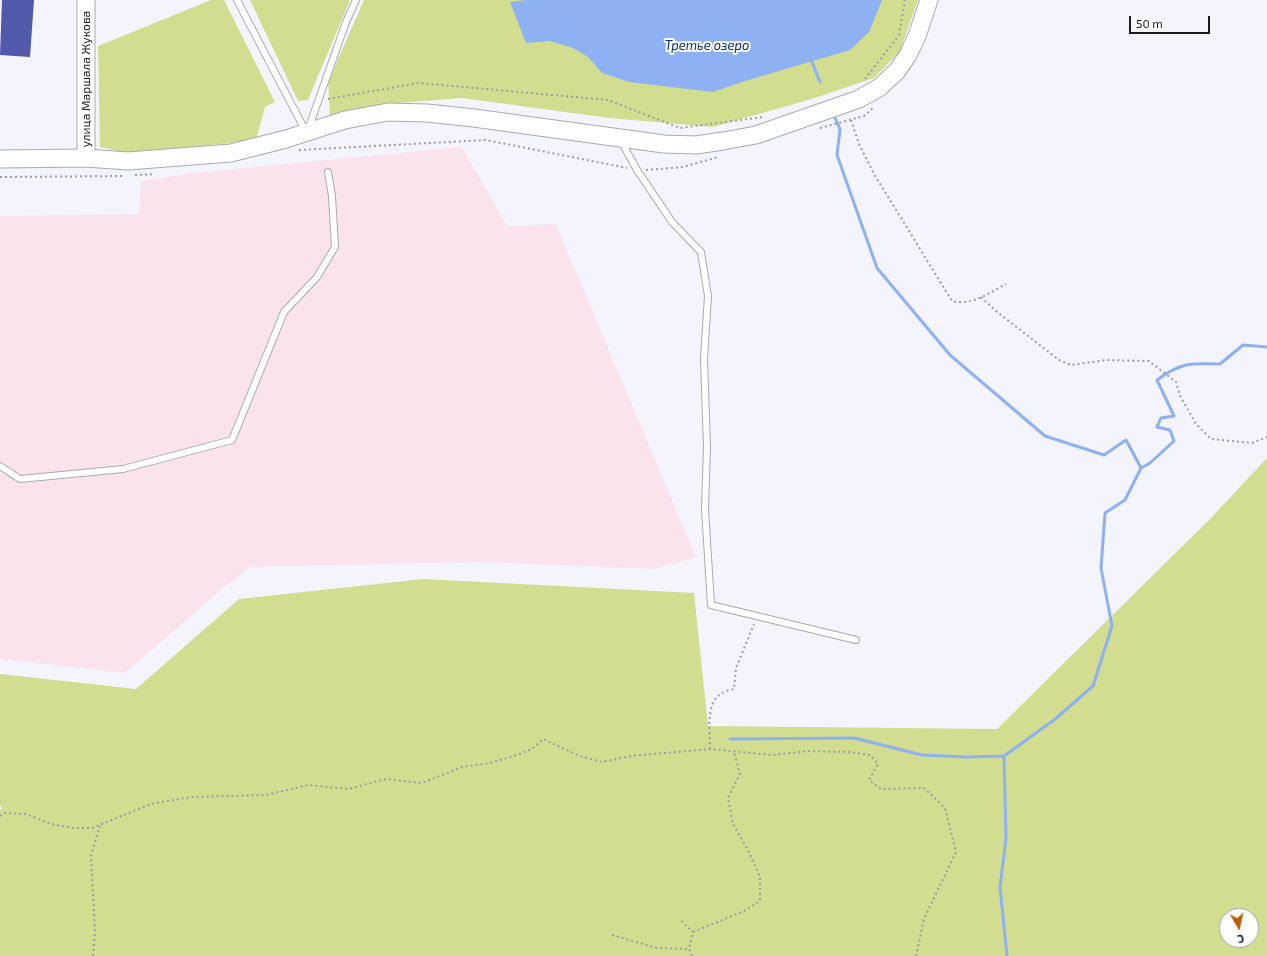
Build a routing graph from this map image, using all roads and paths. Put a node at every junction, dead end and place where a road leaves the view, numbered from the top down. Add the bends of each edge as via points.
1 (86, 0) edge
2 (237, 0) edge
3 (356, 0) edge
4 (905, 0) edge
5 (929, 0) edge
6 (864, 80) dead end
7 (317, 100) junction
8 (767, 116) dead end
9 (851, 120) dead end
10 (847, 121) dead end
11 (826, 127) dead end
12 (307, 134) junction
13 (620, 138) junction
14 (86, 158) junction
15 (0, 159) edge
16 (328, 172) dead end
17 (1006, 284) dead end
18 (982, 297) junction
19 (1267, 436) edge
20 (0, 466) edge
21 (758, 616) junction
22 (856, 640) dead end
23 (710, 749) junction
24 (734, 752) junction
25 (0, 816) edge
26 (100, 826) junction
27 (681, 921) dead end
28 (693, 932) junction
29 (612, 934) dead end
30 (689, 949) junction
31 (93, 956) edge
32 (692, 956) edge
33 (916, 956) edge

1 - 14 street, улица Маршала Жукова
2 - 12 lane
3 - 7 lane
4 - 6 path via 898,35
5 - 13 street via 917,36 897,71 880,87 859,99 756,135 723,141 696,145
7 - 8 path via 419,83 608,100 680,128
7 - 12 lane
9 - 18 path via 859,144 874,174 952,301 961,303
10 - 11 path
12 - 13 street via 345,120 396,112 474,118
12 - 14 street via 231,153 128,162
13 - 21 lane via 637,170 672,222 701,252 708,296 704,359 707,447 705,509 711,605
14 - 15 street
16 - 20 lane via 335,247 317,277 284,312 232,440 123,469 20,479
17 - 18 path
18 - 19 path via 1059,360 1071,365 1106,360 1149,361 1176,382 1180,396 1196,424 1211,439 1252,443
21 - 22 lane
21 - 23 path via 736,668 734,689 721,693 712,705
23 - 24 path
23 - 26 path via 631,756 602,762 580,756 543,739 532,749 517,755 490,764 462,767 422,783 386,779 348,789 308,785 266,795 191,798 151,804
24 - 28 path via 740,774 728,798 733,824 760,877 760,901
24 - 33 path via 772,755 825,751 870,755 878,764 869,780 881,789 924,788 946,808 956,852 924,919
25 - 26 path via 5,813 26,814 51,824 74,828
26 - 31 path via 91,855 95,932
27 - 28 path
28 - 30 path
29 - 30 path via 656,948
30 - 32 path

